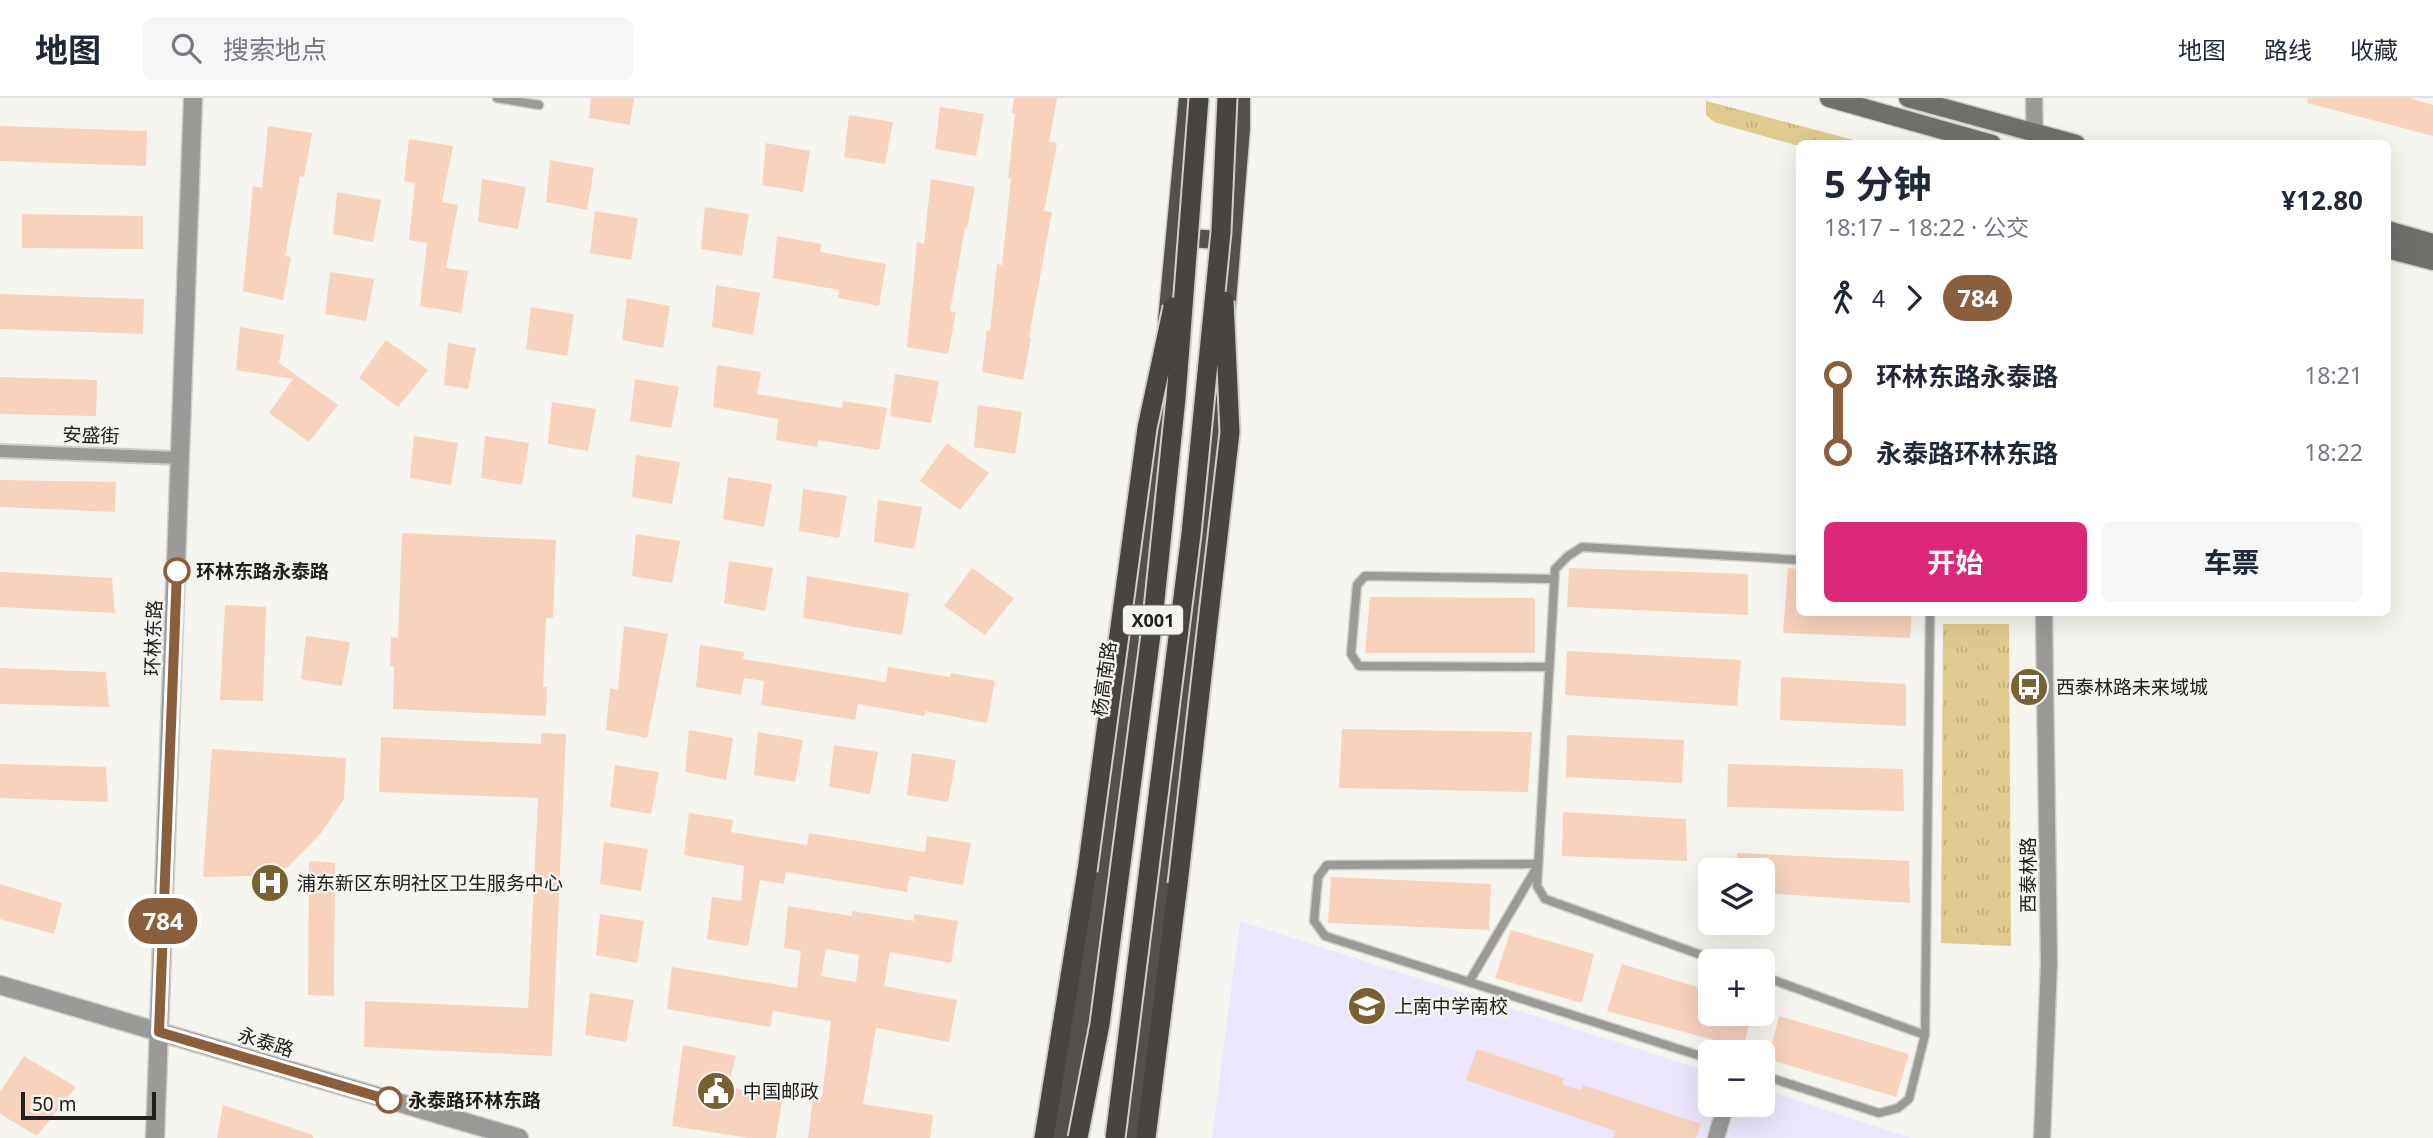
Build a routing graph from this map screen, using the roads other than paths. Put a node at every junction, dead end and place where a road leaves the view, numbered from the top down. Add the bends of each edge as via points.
1 (193, 98) edge
2 (497, 98) edge
3 (1188, 98) edge
4 (1199, 98) edge
5 (1227, 98) edge
6 (1241, 98) edge
7 (1829, 98) edge
8 (1908, 98) edge
9 (2034, 98) edge
10 (539, 105) dead end
11 (2035, 138) edge
12 (1978, 140) edge
13 (2391, 231) edge
14 (1183, 234) junction
15 (1226, 236) junction
16 (2433, 243) edge
17 (2391, 250) edge
18 (2433, 261) edge
19 (0, 451) edge
20 (180, 458) junction
21 (1796, 560) edge
22 (1554, 579) junction
23 (1930, 616) edge
24 (2045, 616) edge
25 (1549, 667) junction
26 (1538, 864) junction
27 (1698, 954) edge
28 (1775, 981) edge
29 (1469, 982) junction
30 (0, 985) edge
31 (1080, 1028) junction
32 (159, 1032) junction
33 (1925, 1035) junction
34 (1698, 1055) edge
35 (1057, 1063) junction
36 (1775, 1079) edge
37 (1722, 1117) edge
38 (155, 1138) edge
39 (519, 1138) edge
40 (1044, 1138) edge
41 (1062, 1138) edge
42 (1078, 1138) edge
43 (1115, 1138) edge
44 (1132, 1138) edge
45 (1146, 1138) edge
46 (1716, 1138) edge
47 (2042, 1138) edge

1 - 20 street, 环林东路
2 - 10 lane
3 - 14 main road, 杨高南路 / X001
4 - 14 highway, 杨高南路 / X001, bridge
5 - 15 highway, X001, bridge
6 - 15 main road, X001
7 - 12 main road
8 - 11 main road
9 - 11 street
13 - 16 main road
14 - 15 main road
14 - 31 main road, 杨高南路 / X001
14 - 35 highway, bridge via 1147,428
14 - 42 highway, 杨高南路 / X001, bridge via 1176,398 1153,619 1100,1024
15 - 43 highway, X001, bridge
15 - 44 main road, X001 via 1212,485
15 - 45 highway, bridge via 1230,432
17 - 18 main road
19 - 20 street, 安盛街
20 - 32 street, 环林东路
21 - 22 lane via 1582,547 1555,569
22 - 25 lane
22 - 25 lane via 1365,576 1357,585 1351,654 1359,666
23 - 33 lane
24 - 47 street, 西泰林路 via 2049,964
25 - 26 lane
26 - 27 lane via 1537,886 1545,899
26 - 29 lane
26 - 29 lane via 1327,864 1318,877 1314,921 1325,936
28 - 33 lane
29 - 34 lane
30 - 32 street, 永泰路
31 - 35 main road
31 - 41 main road, 杨高南路 / X001
32 - 38 street, 环林东路
32 - 39 street, 永泰路
33 - 36 lane via 1909,1099 1898,1108 1879,1112
35 - 40 highway
37 - 46 street

